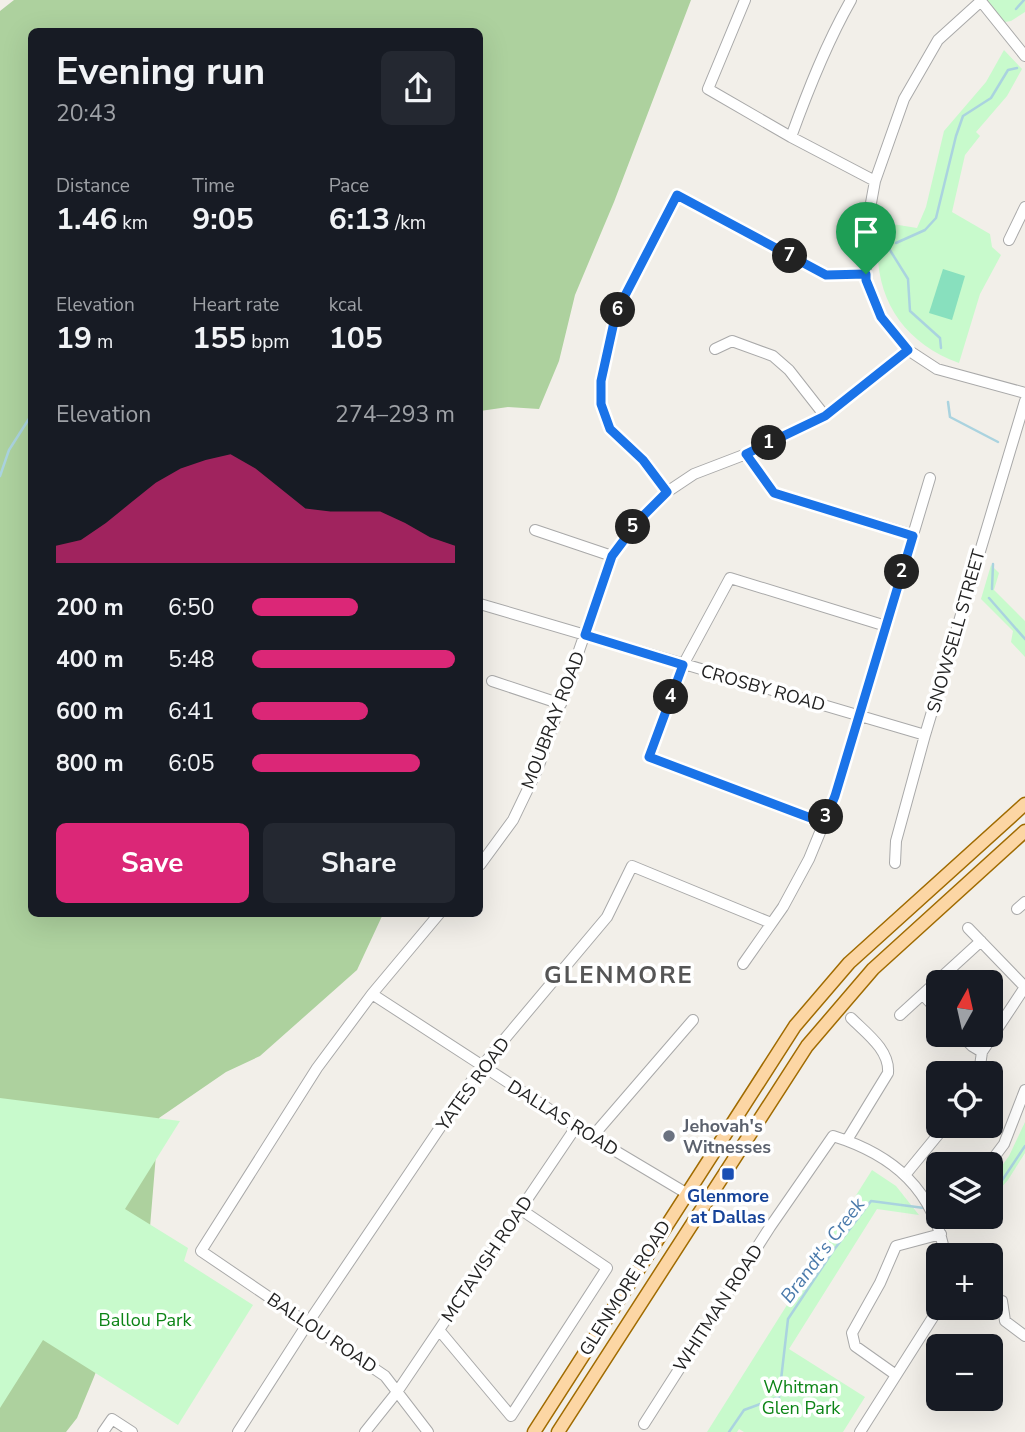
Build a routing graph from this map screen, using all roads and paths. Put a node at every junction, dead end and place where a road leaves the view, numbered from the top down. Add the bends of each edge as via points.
1 (745, 0) edge
2 (852, 0) edge
3 (980, 0) edge
4 (1023, 48) edge
5 (792, 137) junction
6 (875, 181) junction
7 (1025, 207) edge
8 (1009, 240) dead end
9 (866, 274) junction
10 (715, 349) dead end
11 (908, 350) junction
12 (1025, 393) edge
13 (1025, 401) edge
14 (825, 416) junction
15 (746, 454) junction
16 (930, 478) dead end
17 (667, 492) junction
18 (535, 530) dead end
19 (913, 536) junction
20 (612, 556) junction
21 (483, 605) edge
22 (886, 626) junction
23 (585, 635) junction
24 (683, 665) junction
25 (492, 681) dead end
26 (561, 704) junction
27 (859, 716) junction
28 (925, 736) junction
29 (1025, 804) edge
30 (824, 823) junction
31 (1025, 831) edge
32 (483, 861) edge
33 (895, 863) dead end
34 (436, 917) edge
35 (771, 923) junction
36 (968, 928) dead end
37 (981, 941) junction
38 (743, 964) dead end
39 (1025, 987) edge
40 (372, 994) junction
41 (923, 996) junction
42 (926, 999) edge
43 (900, 1015) dead end
44 (851, 1017) dead end
45 (693, 1020) dead end
46 (974, 1047) edge
47 (982, 1052) junction
48 (981, 1061) edge
49 (481, 1067) junction
50 (1025, 1090) edge
51 (576, 1127) junction
52 (592, 1138) junction
53 (935, 1138) edge
54 (847, 1140) junction
55 (998, 1152) edge
56 (905, 1175) junction
57 (686, 1193) junction
58 (926, 1195) edge
59 (520, 1209) junction
60 (941, 1229) edge
61 (942, 1234) junction
62 (943, 1243) edge
63 (1003, 1308) edge
64 (931, 1320) edge
65 (308, 1323) junction
66 (439, 1330) junction
67 (1025, 1336) edge
68 (896, 1375) junction
69 (397, 1392) junction
70 (644, 1424) dead end
71 (103, 1432) edge
72 (132, 1432) edge
73 (238, 1432) edge
74 (365, 1432) edge
75 (428, 1432) edge
76 (534, 1432) edge
77 (558, 1432) edge
78 (860, 1432) edge

1 - 5 street via 708,89
2 - 5 street via 811,80
3 - 4 street
3 - 6 street via 938,40 904,99
5 - 6 street
6 - 9 street via 865,236
7 - 8 street
9 - 11 street via 881,317
9 - 17 street via 826,275 677,195 616,313 601,381 601,404 610,429 643,460
10 - 14 street via 732,341 773,356
11 - 12 street via 937,369
11 - 14 street, MOUBRAY ROAD
13 - 28 street, SNOWSELL STREET
14 - 15 street, MOUBRAY ROAD
15 - 17 street, MOUBRAY ROAD via 694,474
15 - 19 street via 774,493
16 - 19 street
17 - 20 street, MOUBRAY ROAD
18 - 20 street
19 - 22 street
20 - 23 street, MOUBRAY ROAD
21 - 23 street, CROSBY ROAD
22 - 24 street via 730,578
22 - 27 street
23 - 24 street, CROSBY ROAD
23 - 26 street, MOUBRAY ROAD
24 - 27 street, CROSBY ROAD
24 - 30 street via 649,757
25 - 26 street
26 - 32 street, MOUBRAY ROAD via 513,820
27 - 28 street, CROSBY ROAD
27 - 30 street
28 - 33 street, SNOWSELL STREET via 896,841
29 - 57 main road, GLENMORE ROAD via 849,963 795,1026
30 - 35 street via 809,859
31 - 77 main road, GLENMORE ROAD via 873,969 807,1046
34 - 40 street
35 - 38 street
35 - 49 street, YATES ROAD via 632,866 607,917
36 - 37 street
37 - 39 street
37 - 41 street
39 - 47 street
40 - 49 street, DALLAS ROAD
40 - 65 street, BALLOU ROAD via 317,1068 201,1251
41 - 42 street
41 - 43 street
44 - 54 street via 889,1063 888,1073
45 - 52 street
46 - 47 street
47 - 48 street
49 - 51 street, DALLAS ROAD
49 - 65 street, YATES ROAD
50 - 55 street
51 - 52 street, DALLAS ROAD
51 - 59 street, MCTAVISH ROAD
52 - 57 street, DALLAS ROAD
53 - 56 street
54 - 56 street
54 - 70 street, WHITMAN ROAD via 833,1136
56 - 58 street
57 - 76 main road, GLENMORE ROAD
59 - 66 street, MCTAVISH ROAD
59 - 66 street via 607,1268 511,1416
60 - 61 street
61 - 62 street
61 - 68 street via 897,1246 852,1333 855,1346
63 - 67 street via 1005,1321
64 - 68 street
65 - 69 street, BALLOU ROAD via 385,1376
65 - 73 street, YATES ROAD
66 - 69 street, MCTAVISH ROAD
68 - 78 street
69 - 74 street, MCTAVISH ROAD
69 - 75 street, BALLOU ROAD
71 - 72 street via 112,1419

